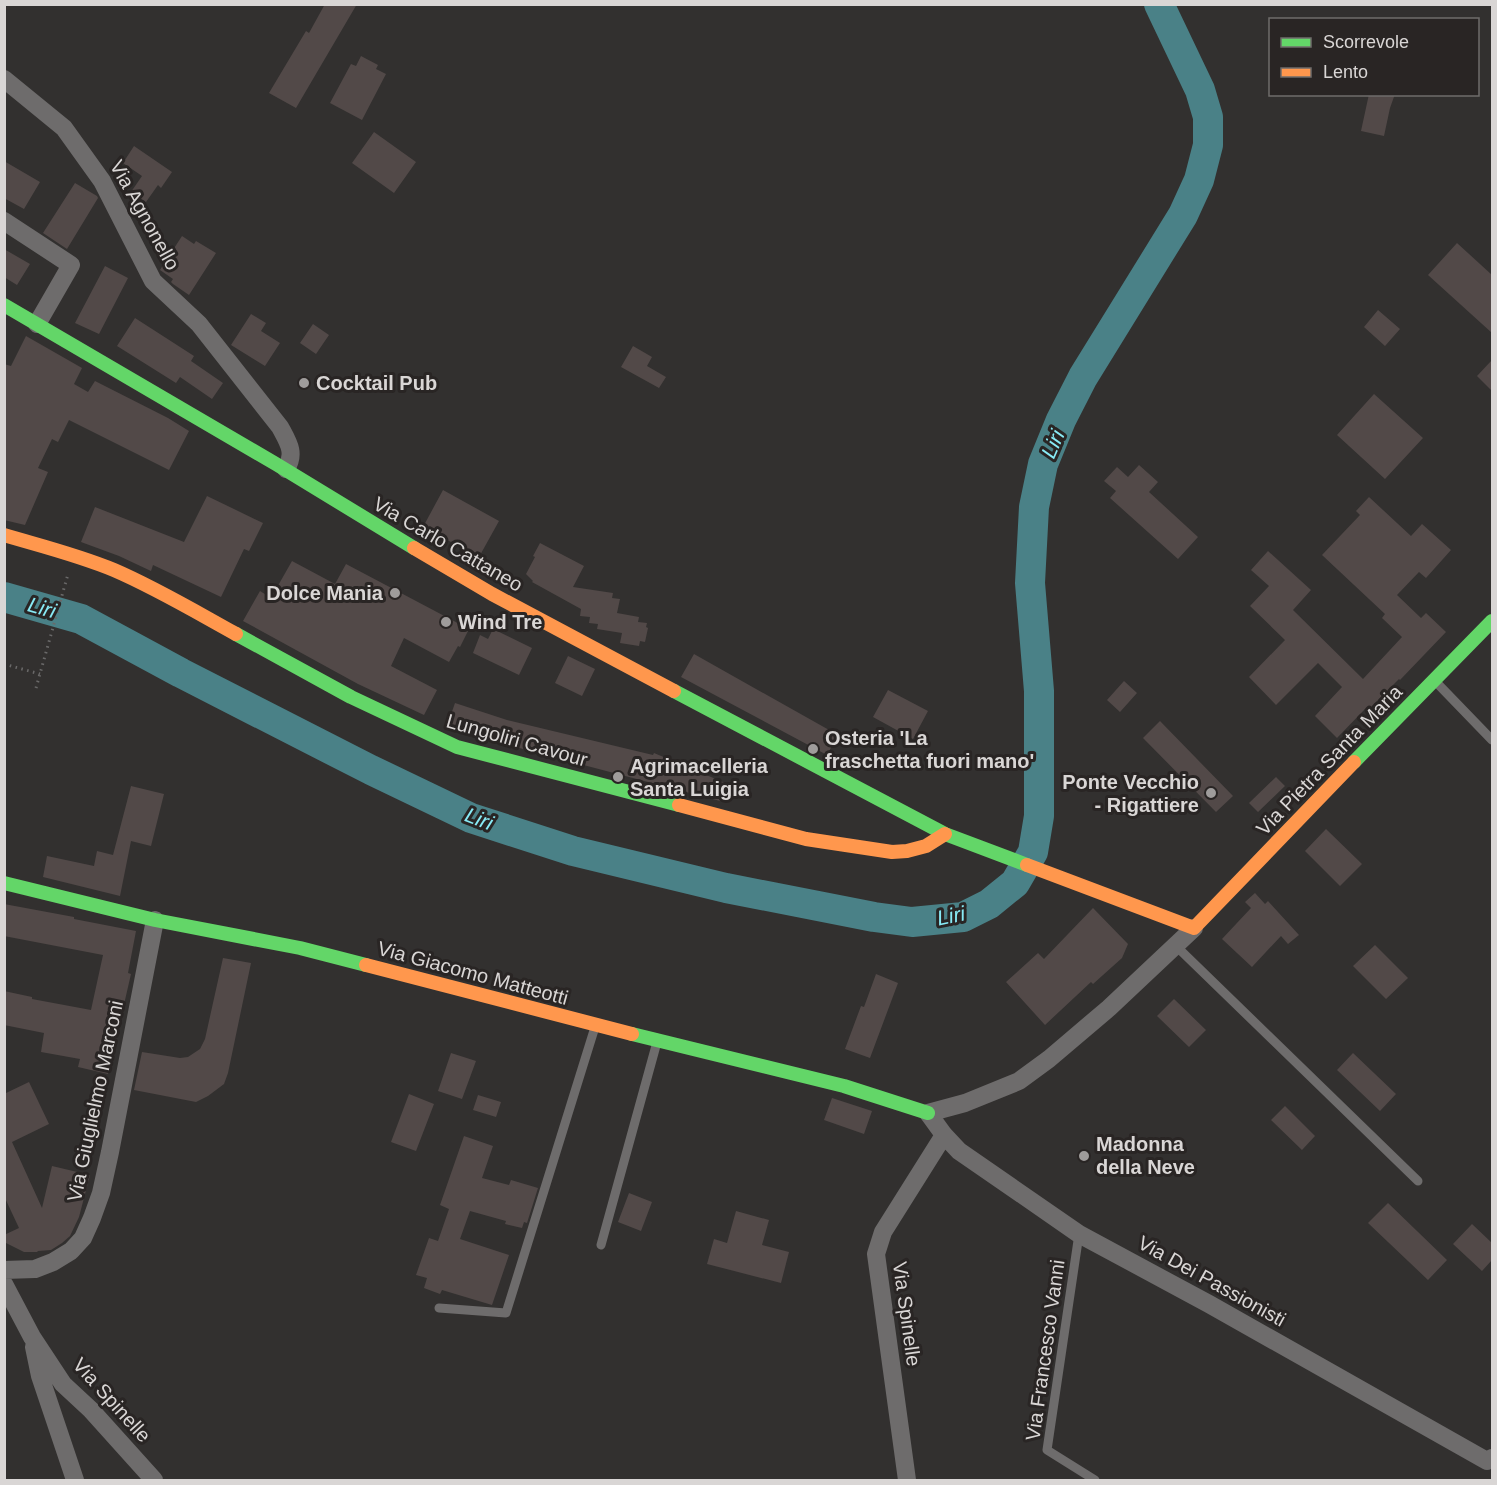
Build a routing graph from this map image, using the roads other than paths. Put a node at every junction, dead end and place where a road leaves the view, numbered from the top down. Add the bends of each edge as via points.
1 (4, 79) edge
2 (4, 221) edge
3 (4, 305) edge
4 (37, 324) junction
5 (285, 469) junction
6 (4, 535) edge
7 (1492, 621) edge
8 (1434, 679) junction
9 (1492, 740) edge
10 (945, 834) junction
11 (4, 883) edge
12 (155, 920) junction
13 (1194, 928) junction
14 (1176, 946) junction
15 (596, 1025) junction
16 (657, 1040) junction
17 (928, 1113) junction
18 (944, 1135) junction
19 (1418, 1181) dead end
20 (1079, 1234) junction
21 (601, 1245) dead end
22 (4, 1270) edge
23 (4, 1284) edge
24 (439, 1308) dead end
25 (32, 1337) junction
26 (1492, 1458) edge
27 (75, 1480) edge
28 (154, 1480) edge
29 (907, 1480) edge
30 (1095, 1480) edge

1 - 5 street, Via Agnonello via 64,128 102,181 153,281 199,324 280,427 291,455
2 - 4 street via 71,265
3 - 4 street, Via Carlo Cattaneo
4 - 5 street, Via Carlo Cattaneo
5 - 10 street, Via Carlo Cattaneo via 492,594
6 - 10 street, Lungoliri Cavour via 73,555 148,586 351,698 457,747 806,839 892,852 926,846
7 - 8 street, Via Pietra Santa Maria
8 - 9 lane
8 - 13 street, Via Pietra Santa Maria
10 - 13 street, Via Carlo Cattaneo
11 - 12 street, Via Giacomo Matteotti
12 - 15 street, Via Giacomo Matteotti via 300,948
12 - 22 street, Via Giuglielmo Marconi via 110,1152 92,1218 83,1238 62,1257 35,1269
13 - 14 street
14 - 17 street via 1109,1008 1019,1081
14 - 19 lane
15 - 16 street, Via Giacomo Matteotti
15 - 24 lane via 506,1313
16 - 17 street, Via Giacomo Matteotti via 844,1086
16 - 21 lane
17 - 18 street, Via Dei Passionisti
18 - 20 street, Via Dei Passionisti via 959,1151
18 - 29 street, Via Spinelle via 883,1232 876,1254
20 - 26 street, Via Dei Passionisti via 1487,1461
20 - 30 lane, Via Francesco Vanni via 1047,1450
23 - 25 street, Via Spinelle
25 - 27 street via 40,1376
25 - 28 street, Via Spinelle via 63,1384

